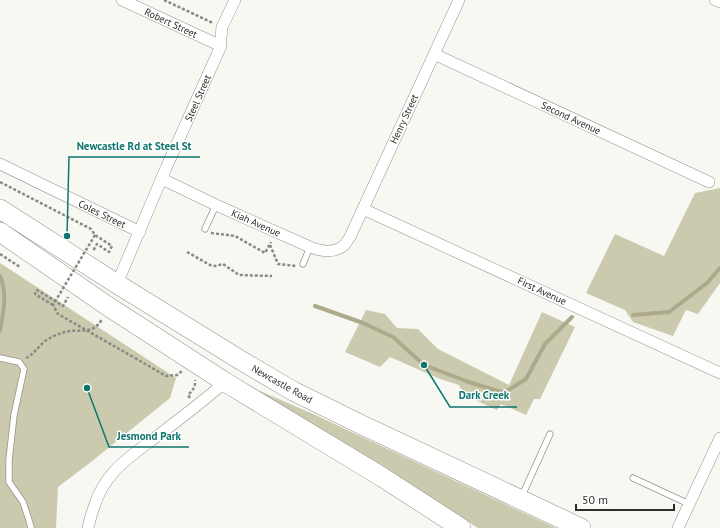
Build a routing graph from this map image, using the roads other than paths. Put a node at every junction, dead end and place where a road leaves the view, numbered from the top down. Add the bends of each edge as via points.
1 (122, 0) edge
2 (235, 0) edge
3 (458, 0) edge
4 (715, 0) edge
5 (720, 2) edge
6 (220, 46) junction
7 (434, 54) junction
8 (0, 164) edge
9 (162, 179) junction
10 (709, 182) dead end
11 (216, 205) junction
12 (0, 209) edge
13 (363, 209) junction
14 (205, 229) road end
15 (0, 232) edge
16 (140, 232) junction
17 (350, 237) joint
18 (310, 247) junction
19 (303, 264) road end
20 (117, 284) junction
21 (104, 312) junction
22 (1, 358) edge
23 (242, 361) junction
24 (720, 373) edge
25 (225, 382) junction
26 (550, 434) dead end
27 (720, 438) edge
28 (633, 478) dead end
29 (520, 500) junction
30 (688, 504) junction
31 (31, 528) edge
32 (88, 528) edge
33 (461, 528) edge
34 (581, 528) edge
35 (678, 528) edge

1 - 6 street, Robert Street
2 - 6 street, Steel Street via 222,27
3 - 7 street, Henry Street
4 - 5 street
6 - 9 street, Steel Street
7 - 10 street, Second Avenue
7 - 13 street, Henry Street
8 - 16 street, Coles Street
9 - 11 street, Kiah Avenue
9 - 16 street, Steel Street
11 - 14 lane
11 - 18 street, Kiah Avenue
12 - 20 highway, Newcastle Road
13 - 17 street, Henry Street
13 - 24 street, First Avenue
15 - 21 highway
16 - 20 street, Steel Street
17 - 18 street, Kiah Avenue via 342,247 331,251
18 - 19 lane
20 - 21 highway
20 - 23 highway, Newcastle Road
21 - 25 highway
22 - 31 lane via 19,362 24,369 8,460 9,482 23,502
23 - 25 highway
23 - 29 highway, Newcastle Road via 312,400
25 - 32 street via 109,476 94,504
25 - 33 highway
26 - 29 lane
27 - 30 street
28 - 30 lane
29 - 34 highway, Newcastle Road
30 - 35 street

